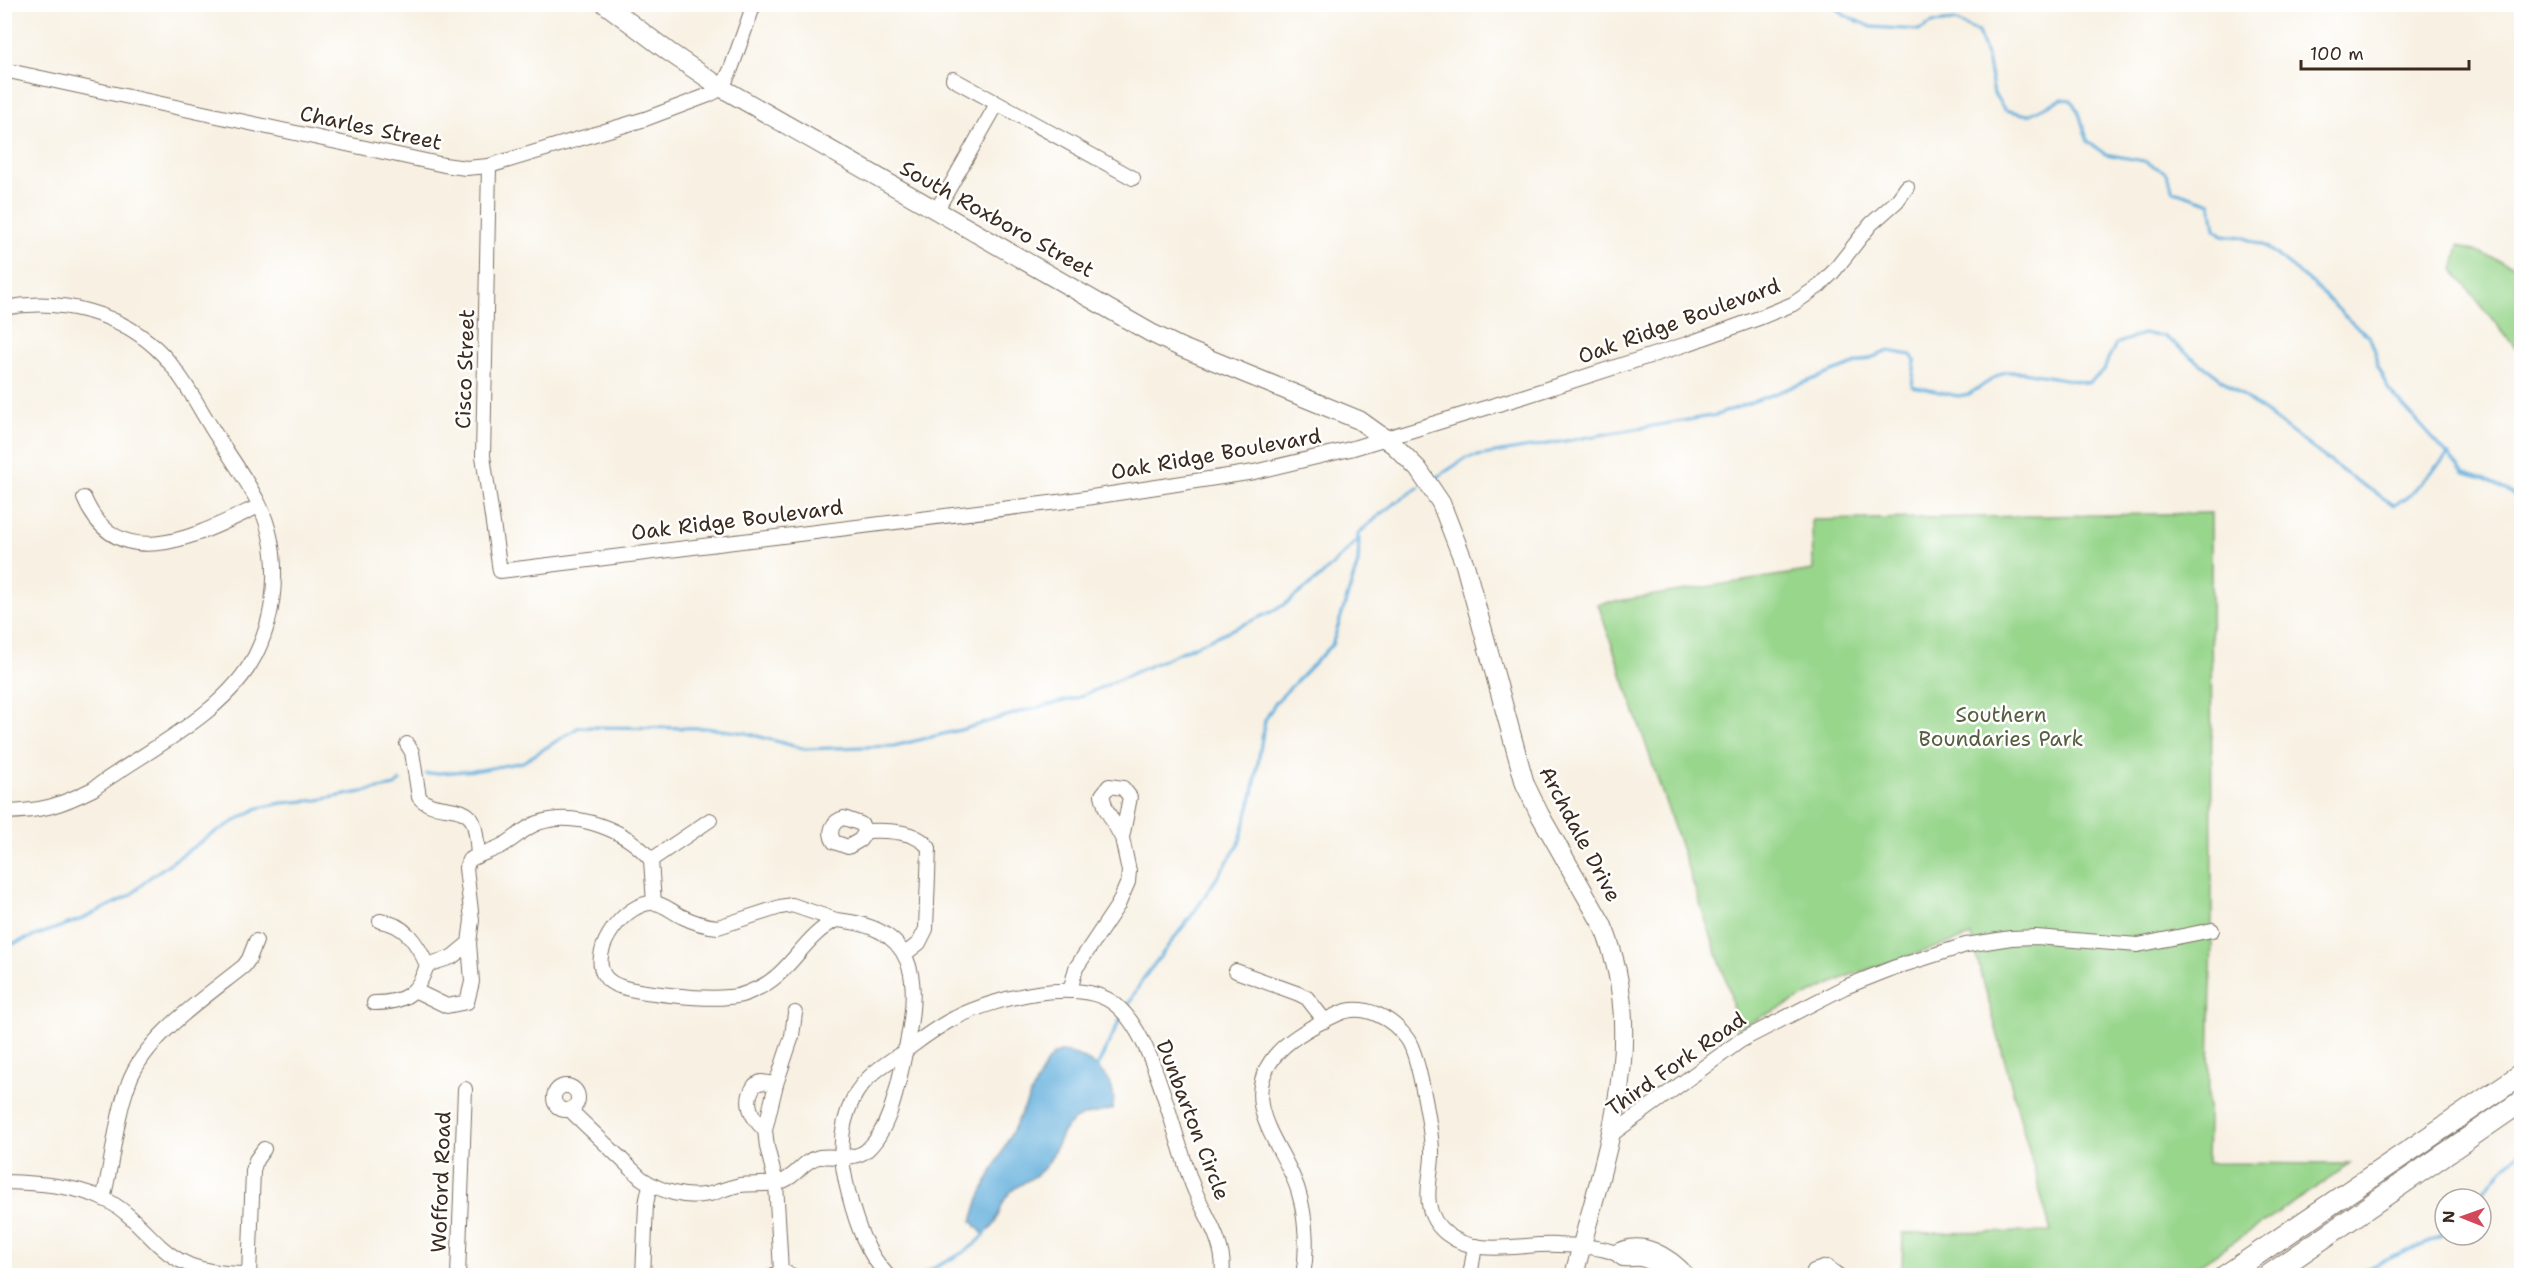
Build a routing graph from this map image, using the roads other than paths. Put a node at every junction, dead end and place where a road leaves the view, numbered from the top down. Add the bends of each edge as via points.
1 (605, 4) edge
2 (754, 4) edge
3 (4, 70) edge
4 (953, 79) dead end
5 (722, 88) junction
6 (997, 104) junction
7 (489, 166) junction
8 (1133, 178) dead end
9 (1907, 187) dead end
10 (936, 211) junction
11 (4, 309) edge
12 (1386, 438) junction
13 (84, 498) dead end
14 (259, 506) junction
15 (500, 571) joint
16 (407, 744) dead end
17 (4, 812) edge
18 (710, 820) dead end
19 (866, 831) dead end
20 (1122, 838) dead end
21 (478, 855) junction
22 (651, 860) junction
23 (654, 903) junction
24 (836, 920) junction
25 (380, 921) dead end
26 (2212, 930) dead end
27 (256, 941) dead end
28 (469, 943) junction
29 (905, 954) junction
30 (427, 965) junction
31 (1236, 971) dead end
32 (414, 990) junction
33 (1070, 991) junction
34 (374, 1003) dead end
35 (795, 1013) dead end
36 (1325, 1020) junction
37 (906, 1050) junction
38 (2522, 1074) edge
39 (776, 1084) junction
40 (465, 1089) dead end
41 (2522, 1101) edge
42 (570, 1110) dead end
43 (765, 1130) junction
44 (1612, 1134) junction
45 (264, 1149) dead end
46 (840, 1157) junction
47 (4, 1182) edge
48 (776, 1183) junction
49 (650, 1185) junction
50 (103, 1199) junction
51 (1475, 1246) junction
52 (1581, 1246) junction
53 (1614, 1253) junction
54 (782, 1274) edge
55 (249, 1275) edge
56 (458, 1275) edge
57 (643, 1275) edge
58 (888, 1275) edge
59 (1222, 1275) edge
60 (1303, 1275) edge
61 (1470, 1275) edge
62 (1574, 1275) edge
63 (1673, 1275) edge
64 (1689, 1275) edge
65 (1812, 1275) edge
66 (1839, 1275) edge
67 (2225, 1275) edge
68 (2268, 1275) edge

1 - 5 street, South Roxboro Street
2 - 5 street
3 - 7 street, Charles Street via 434,163 466,168
4 - 6 street
5 - 7 street, Charles Street via 645,119
5 - 10 street, South Roxboro Street
6 - 8 street
6 - 10 street
7 - 15 street, Cisco Street via 483,456
9 - 12 street, Oak Ridge Boulevard via 1834,271 1793,304 1687,344
10 - 12 street, South Roxboro Street via 1180,347 1343,412
11 - 14 street via 31,304 80,309 109,319 154,346 178,374
12 - 15 street, Oak Ridge Boulevard via 1300,462 1209,480
12 - 44 street, Archdale Drive via 1426,479 1449,520 1469,576 1525,784 1611,943 1621,984 1624,1044
13 - 14 street via 103,529 126,540 150,544 183,539
14 - 17 street via 272,548 273,591 265,632 242,675 214,706 93,789 47,809
16 - 21 street via 412,752 419,797 430,806 468,816
18 - 22 street
19 - 29 street via 904,833 925,841 929,848 926,929 919,943
20 - 33 street via 1129,871 1124,894 1077,968
21 - 22 street via 505,844 537,823 560,819 609,829 634,843
21 - 28 street via 469,860 466,868 472,920
22 - 23 street
23 - 24 street via 684,918 718,927 792,905
23 - 24 street via 643,904 623,916 603,947 601,966 611,983 716,998 747,993 780,974 815,933
24 - 29 street via 870,926
25 - 30 street via 402,927
26 - 44 street, Third Fork Road via 2138,945 2011,938 1966,945 1893,968 1845,987 1740,1041
27 - 50 street via 244,966 159,1037 139,1063 125,1096
28 - 30 street via 452,957
28 - 32 street via 472,982 467,1002 447,1006
29 - 37 street via 914,984
30 - 32 street
31 - 36 street via 1307,998
32 - 34 street via 402,1000
33 - 37 street, Dunbarton Circle via 1005,1000 965,1013
33 - 59 street, Dunbarton Circle via 1096,995 1117,1005 1147,1052 1194,1189 1222,1254
35 - 39 street
36 - 51 street via 1353,1009 1373,1012 1392,1023 1408,1040 1431,1140 1428,1197 1432,1216 1449,1236
36 - 60 street via 1278,1053 1266,1070 1261,1090 1264,1123 1298,1192 1305,1245
37 - 46 street, Dunbarton Circle via 870,1076 853,1098 842,1130
37 - 46 street via 885,1124 874,1142 865,1152
38 - 67 main road
39 - 43 street
39 - 43 street via 761,1082 748,1097 754,1118
40 - 56 street, Wofford Road
41 - 68 main road
42 - 49 street
43 - 48 street
44 - 52 street, Archdale Drive
45 - 55 street via 253,1171
46 - 48 street via 818,1157 805,1162
46 - 58 street, Dunbarton Circle via 860,1233
47 - 50 street via 46,1184
48 - 49 street via 738,1185 696,1195
48 - 54 street
49 - 57 street
50 - 55 street via 188,1266 207,1272
51 - 52 street
51 - 61 street
52 - 53 street
52 - 62 street, Archdale Drive
53 - 63 street via 1622,1259 1642,1259
53 - 64 street via 1626,1246 1644,1247 1677,1262
65 - 66 street via 1827,1268

